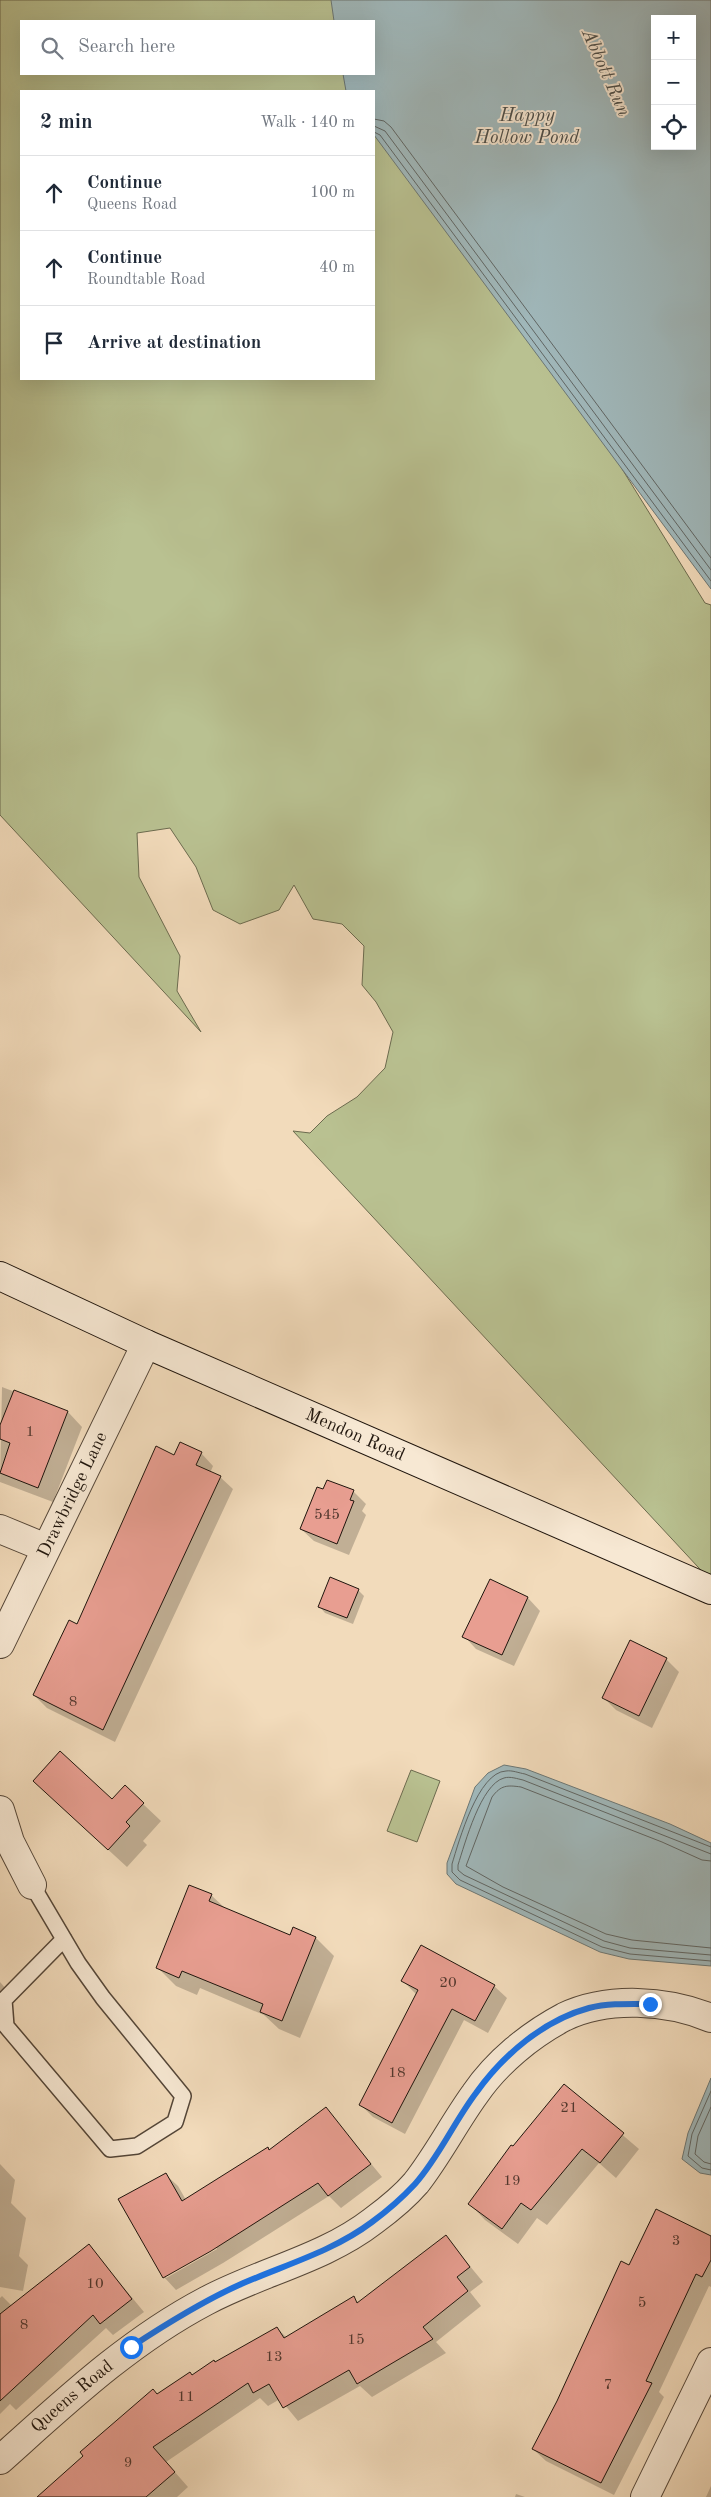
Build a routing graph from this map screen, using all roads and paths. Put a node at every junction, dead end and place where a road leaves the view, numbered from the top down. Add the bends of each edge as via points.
1 (0, 1276) edge
2 (146, 1344) junction
3 (0, 1529) edge
4 (46, 1548) junction
5 (711, 1590) edge
6 (0, 1644) edge
7 (0, 1810) edge
8 (32, 1885) joint
9 (64, 1939) junction
10 (711, 2018) edge
11 (711, 2362) edge
12 (0, 2460) edge
13 (645, 2497) edge

1 - 2 street, Mendon Road
2 - 4 street, Drawbridge Lane
2 - 5 street, Mendon Road
3 - 4 street
4 - 6 street, Drawbridge Lane
7 - 8 street via 10,1842
8 - 9 lane
9 - 9 lane via 4,2000 6,2026 110,2149 137,2146 176,2122 183,2096 103,1998
10 - 12 street, Queens Road via 682,2008 620,2004 590,2008 545,2028 494,2070 415,2183 372,2222 347,2239 232,2289 168,2323 99,2372
11 - 13 street

